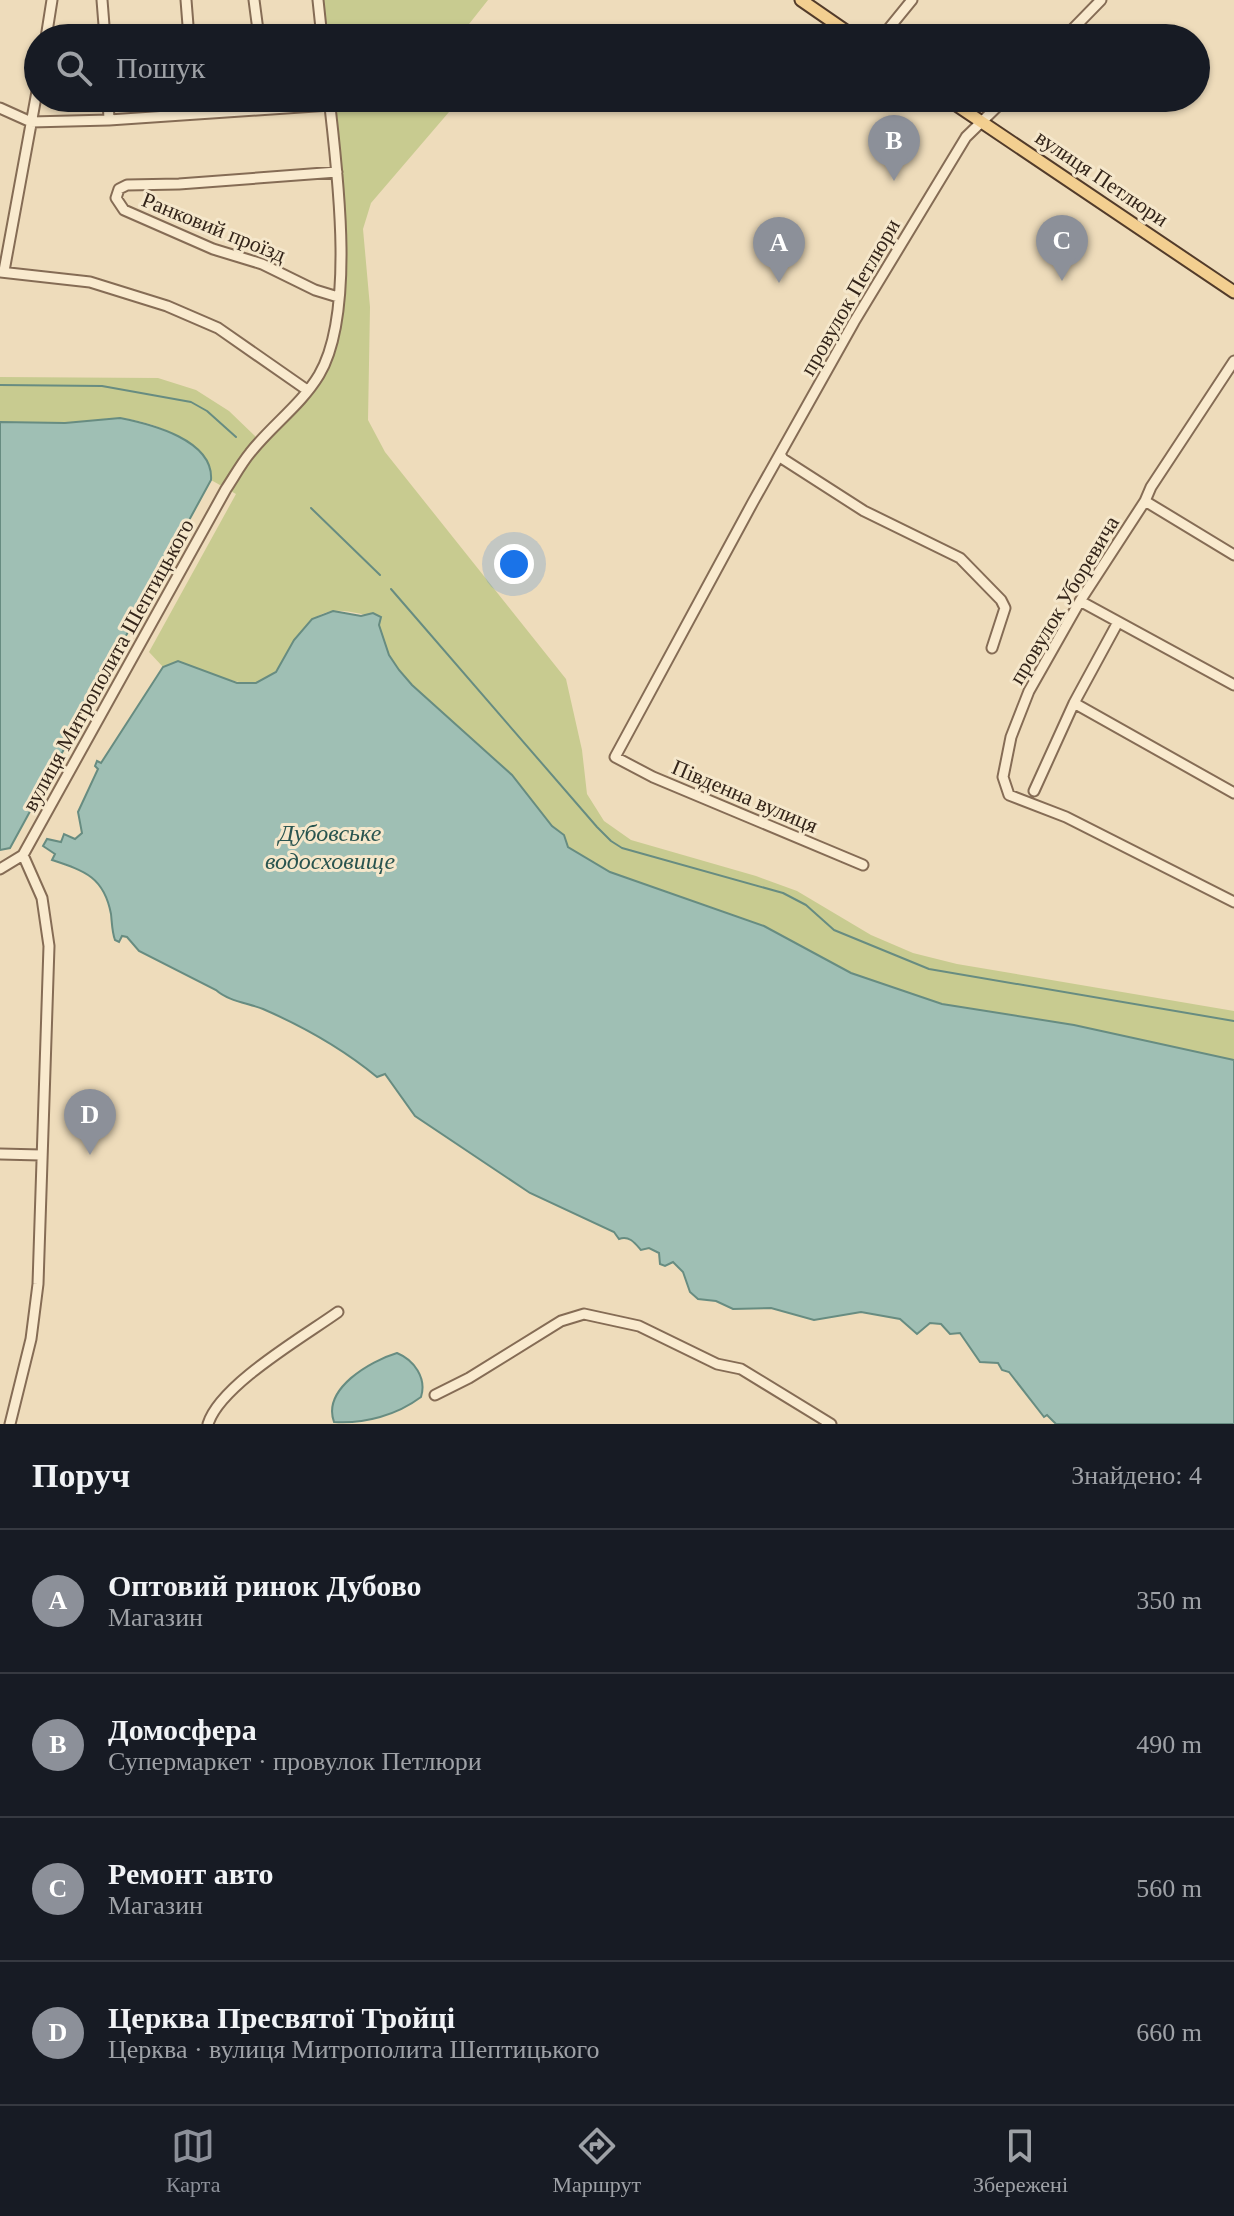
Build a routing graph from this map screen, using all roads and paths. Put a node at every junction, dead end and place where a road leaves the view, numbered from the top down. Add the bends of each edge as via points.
1 (52, 0) edge
2 (102, 0) edge
3 (186, 0) edge
4 (254, 0) edge
5 (318, 0) edge
6 (801, 0) edge
7 (912, 0) edge
8 (1101, 0) edge
9 (48, 24) edge
10 (104, 24) edge
11 (188, 24) edge
12 (257, 24) edge
13 (321, 24) edge
14 (836, 24) edge
15 (892, 24) edge
16 (1078, 24) edge
17 (0, 108) edge
18 (33, 112) edge
19 (109, 112) edge
20 (224, 112) edge
21 (330, 112) edge
22 (967, 112) edge
23 (992, 112) edge
24 (194, 114) joint
25 (109, 120) junction
26 (31, 122) junction
27 (982, 122) junction
28 (337, 172) junction
29 (2, 272) edge
30 (1234, 292) edge
31 (338, 297) junction
32 (1234, 361) edge
33 (307, 390) junction
34 (780, 454) junction
35 (1145, 501) junction
36 (1234, 555) edge
37 (1080, 601) junction
38 (1118, 622) junction
39 (992, 648) dead end
40 (1234, 685) edge
41 (1074, 703) junction
42 (615, 757) joint
43 (1034, 791) dead end
44 (1234, 793) edge
45 (23, 855) junction
46 (863, 865) dead end
47 (0, 869) edge
48 (1234, 902) edge
49 (0, 1154) edge
50 (41, 1155) junction
51 (338, 1312) dead end
52 (435, 1395) dead end
53 (10, 1424) edge
54 (208, 1424) edge
55 (831, 1424) edge

1 - 9 street
2 - 10 street
3 - 11 street
4 - 12 street
5 - 13 street
6 - 14 main road
7 - 15 street
8 - 16 street
17 - 26 street
18 - 26 street
19 - 25 street
20 - 24 street
21 - 28 street, вулиця Митрополита Шептицького
22 - 27 main road, вулиця Петлюри
23 - 27 street, провулок Петлюри
24 - 25 street
25 - 26 street
26 - 29 street
27 - 30 main road, вулиця Петлюри
27 - 34 street, провулок Петлюри via 966,137
28 - 31 street, вулиця Митрополита Шептицького
28 - 31 street, Ранковий проїзд via 127,185 116,198 124,210 200,244
29 - 33 street via 90,282 167,306 218,328
31 - 33 street, вулиця Митрополита Шептицького via 329,354
32 - 35 street
33 - 45 street, вулиця Митрополита Шептицького via 251,452 226,489
34 - 39 street via 864,511 960,558 1005,608
34 - 42 street, провулок Петлюри
35 - 36 street
35 - 37 street, провулок Уборевича
37 - 38 street
37 - 48 street, провулок Уборевича via 1029,691 1011,737 1003,777 1009,795 1066,817
38 - 40 street
38 - 41 street
41 - 43 street
41 - 44 street
42 - 46 street, Південна вулиця
45 - 47 street
45 - 50 street via 48,925
49 - 50 street
50 - 53 street via 38,1284
51 - 54 street via 244,1379
52 - 55 street via 561,1321 584,1314 639,1326 717,1364 741,1369

